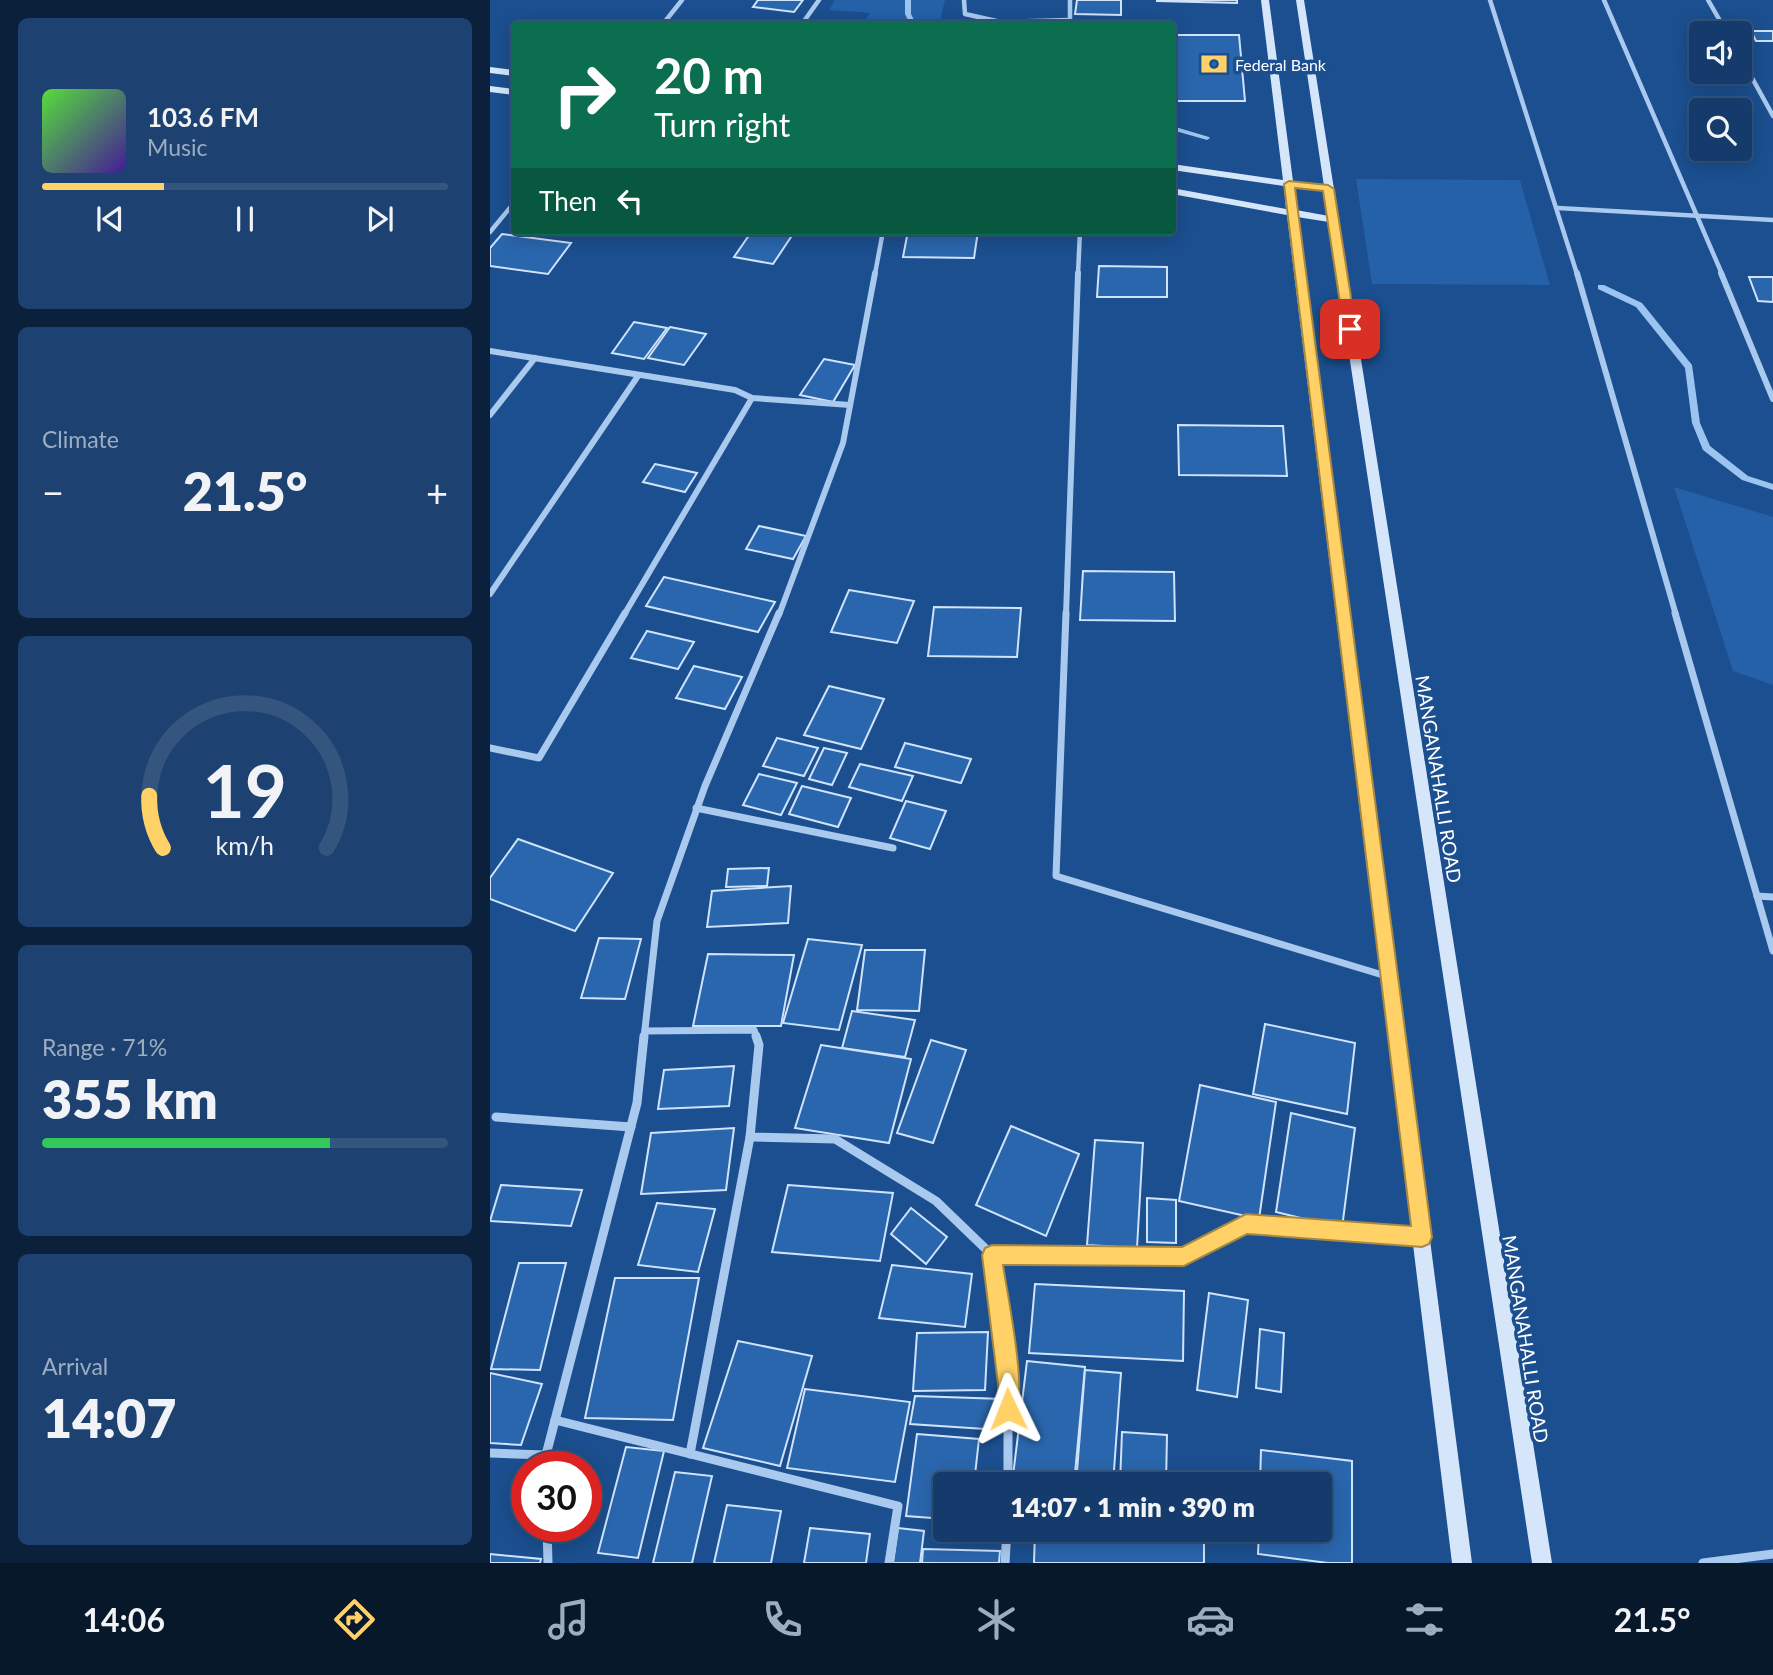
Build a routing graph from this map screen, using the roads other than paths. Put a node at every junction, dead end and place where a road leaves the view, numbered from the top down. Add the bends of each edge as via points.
1 (682, 0) edge
2 (819, 0) edge
3 (964, 0) edge
4 (1070, 0) edge
5 (1265, 0) edge
6 (1300, 0) edge
7 (1490, 0) edge
8 (1604, 0) edge
9 (1708, 0) edge
10 (665, 21) edge
11 (804, 21) edge
12 (1028, 21) edge
13 (1070, 21) edge
14 (1720, 21) edge
15 (490, 70) edge
16 (511, 73) edge
17 (1752, 78) edge
18 (490, 89) edge
19 (511, 92) edge
20 (1773, 116) edge
21 (1176, 168) edge
22 (1289, 184) junction
23 (1328, 189) junction
24 (1176, 192) edge
25 (511, 207) edge
26 (1558, 208) junction
27 (1293, 213) junction
28 (1698, 216) junction
29 (1333, 220) junction
30 (1773, 220) edge
31 (490, 232) edge
32 (882, 235) edge
33 (1080, 235) edge
34 (490, 351) edge
35 (535, 358) junction
36 (638, 376) junction
37 (752, 398) junction
38 (1773, 399) edge
39 (850, 405) junction
40 (490, 415) edge
41 (490, 594) edge
42 (490, 748) edge
43 (696, 808) junction
44 (893, 848) dead end
45 (1757, 897) junction
46 (1773, 897) edge
47 (1773, 951) edge
48 (1389, 977) junction
49 (645, 1031) junction
50 (496, 1117) dead end
51 (631, 1127) junction
52 (750, 1138) junction
53 (1422, 1237) junction
54 (992, 1255) junction
55 (555, 1420) junction
56 (547, 1451) edge
57 (490, 1453) edge
58 (511, 1454) edge
59 (690, 1454) junction
60 (1008, 1472) edge
61 (547, 1542) edge
62 (1006, 1542) edge
63 (1773, 1554) edge
64 (548, 1563) edge
65 (889, 1563) edge
66 (1005, 1563) edge
67 (1462, 1563) edge
68 (1542, 1563) edge
69 (1703, 1563) edge

1 - 10 street
2 - 11 street
3 - 12 street via 965,14 970,17
4 - 13 street
5 - 22 street
6 - 23 street, MANGANAHALLI ROAD
7 - 26 street
8 - 28 street
9 - 14 street
15 - 16 street
17 - 20 street
18 - 19 street
21 - 22 street
22 - 23 street
22 - 27 street
23 - 29 street, MANGANAHALLI ROAD
24 - 27 street
25 - 31 street
26 - 28 street
26 - 45 street
27 - 29 street
27 - 48 street
28 - 30 street
28 - 38 street
29 - 68 street, MANGANAHALLI ROAD
32 - 39 street
33 - 48 street via 1056,876
34 - 35 street
35 - 36 street
35 - 40 street
36 - 37 street via 735,390
36 - 41 street
37 - 39 street
37 - 42 street via 539,758
39 - 43 street via 843,443 785,600
43 - 44 street
43 - 49 street via 657,921
45 - 46 street
45 - 47 street
48 - 53 street
49 - 51 street
49 - 52 street via 754,1030 759,1045
50 - 51 street
51 - 55 street
52 - 54 street via 835,1139 936,1201
52 - 59 street
53 - 54 street via 1246,1224 1184,1256
53 - 67 street
54 - 60 street via 1008,1384
55 - 56 street
55 - 59 street
57 - 58 street
59 - 65 street via 898,1506
61 - 64 street
62 - 66 street
63 - 69 street

